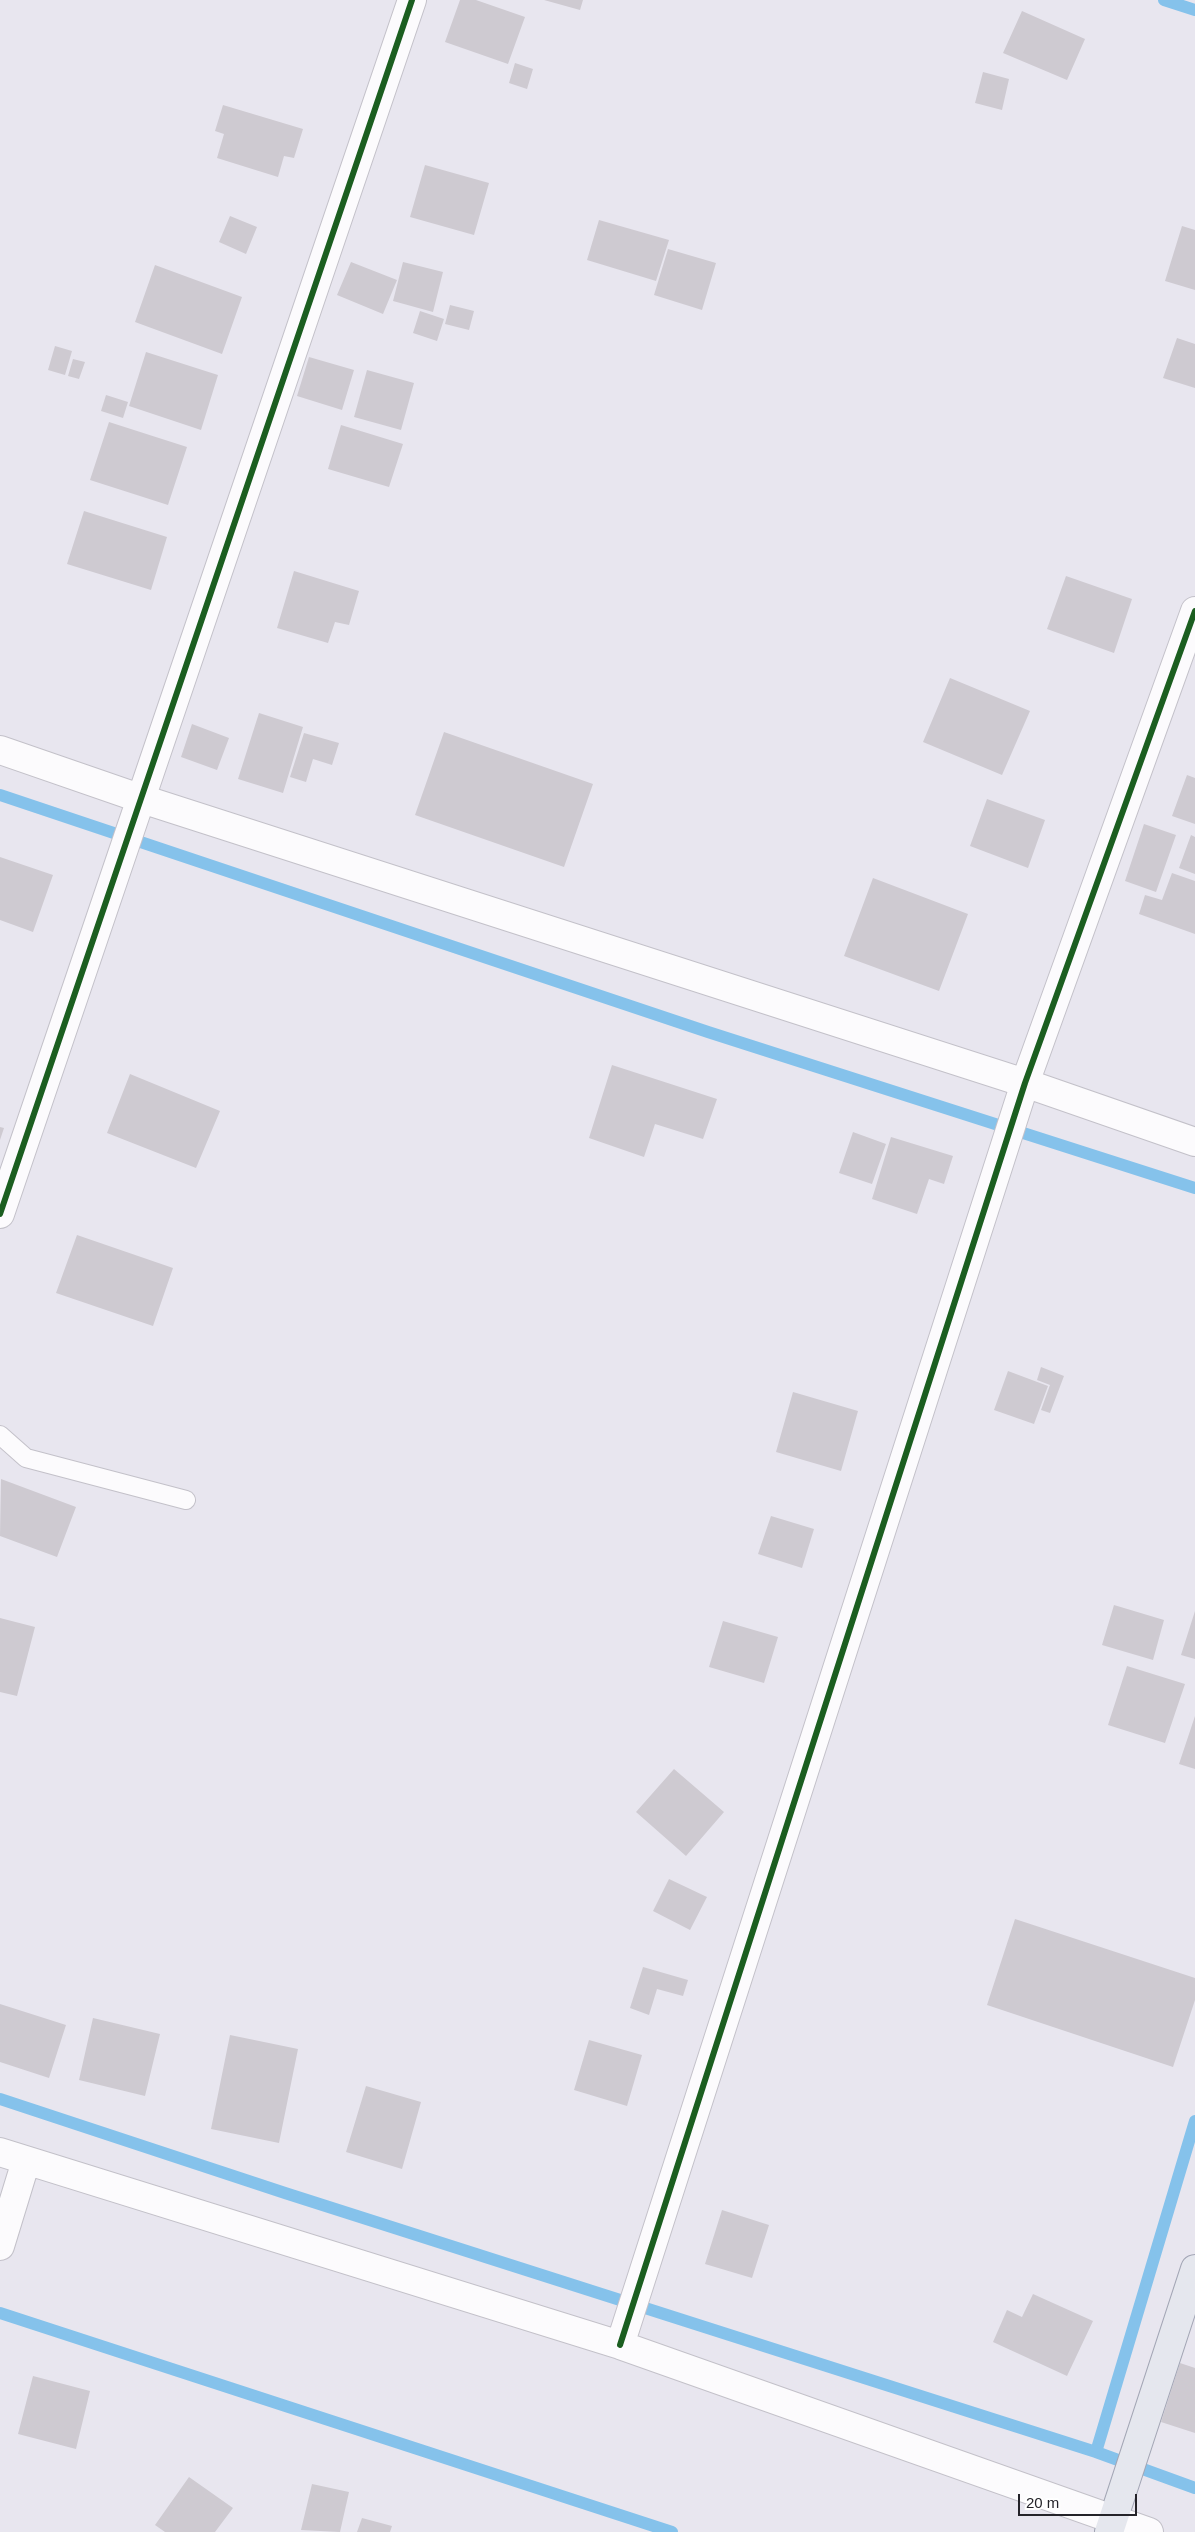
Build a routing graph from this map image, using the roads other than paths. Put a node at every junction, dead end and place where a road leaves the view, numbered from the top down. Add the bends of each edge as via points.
1 (412, 0) edge
2 (1195, 611) edge
3 (0, 750) edge
4 (142, 799) junction
5 (1024, 1083) junction
6 (1195, 1142) edge
7 (0, 1214) edge
8 (0, 1435) edge
9 (186, 1500) dead end
10 (0, 2152) edge
11 (26, 2161) junction
12 (0, 2246) edge
13 (1195, 2268) edge
14 (620, 2343) junction
15 (1111, 2526) edge
16 (1149, 2532) edge

1 - 4 street
2 - 5 street
3 - 4 street
4 - 5 street
4 - 7 street
5 - 6 street
5 - 14 street
8 - 9 lane via 26,1458
10 - 11 street
11 - 12 street
11 - 14 street
13 - 15 main road
14 - 15 street
15 - 16 street

